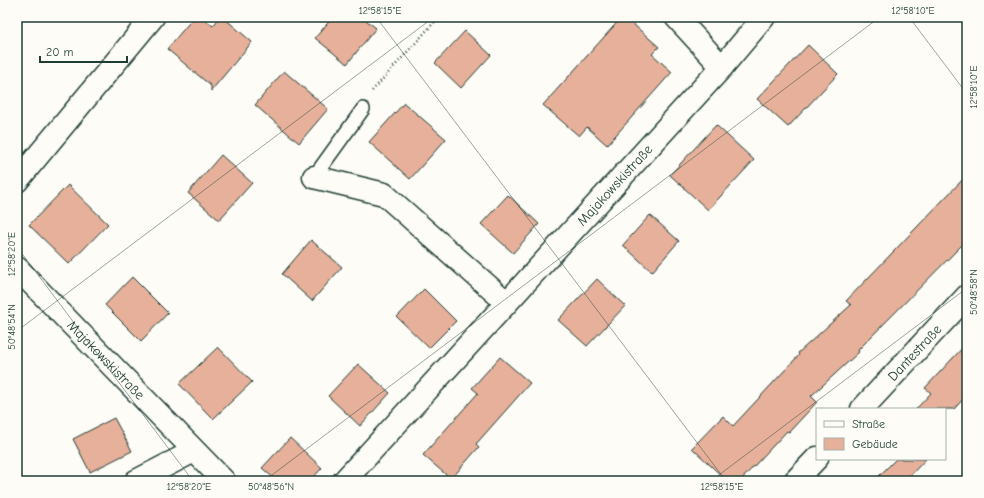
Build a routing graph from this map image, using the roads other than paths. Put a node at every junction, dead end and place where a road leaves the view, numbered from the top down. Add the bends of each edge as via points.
1 (153, 17) edge
2 (676, 17) edge
3 (764, 17) edge
4 (722, 67) junction
5 (363, 109) road end
6 (314, 177) joint
7 (17, 181) edge
8 (17, 268) edge
9 (967, 296) edge
10 (506, 302) junction
11 (863, 408) edge
12 (194, 451) junction
13 (816, 459) edge
14 (136, 481) edge
15 (224, 481) edge
16 (344, 481) edge
17 (795, 481) edge

1 - 7 street
2 - 4 street
3 - 4 street, Majakowskistraße
4 - 10 street, Majakowskistraße
5 - 6 lane
6 - 10 street via 384,194
8 - 12 street, Majakowskistraße
9 - 11 street, Dantestraße
10 - 16 street, Majakowskistraße
12 - 14 street
12 - 15 street, Majakowskistraße
13 - 17 street

